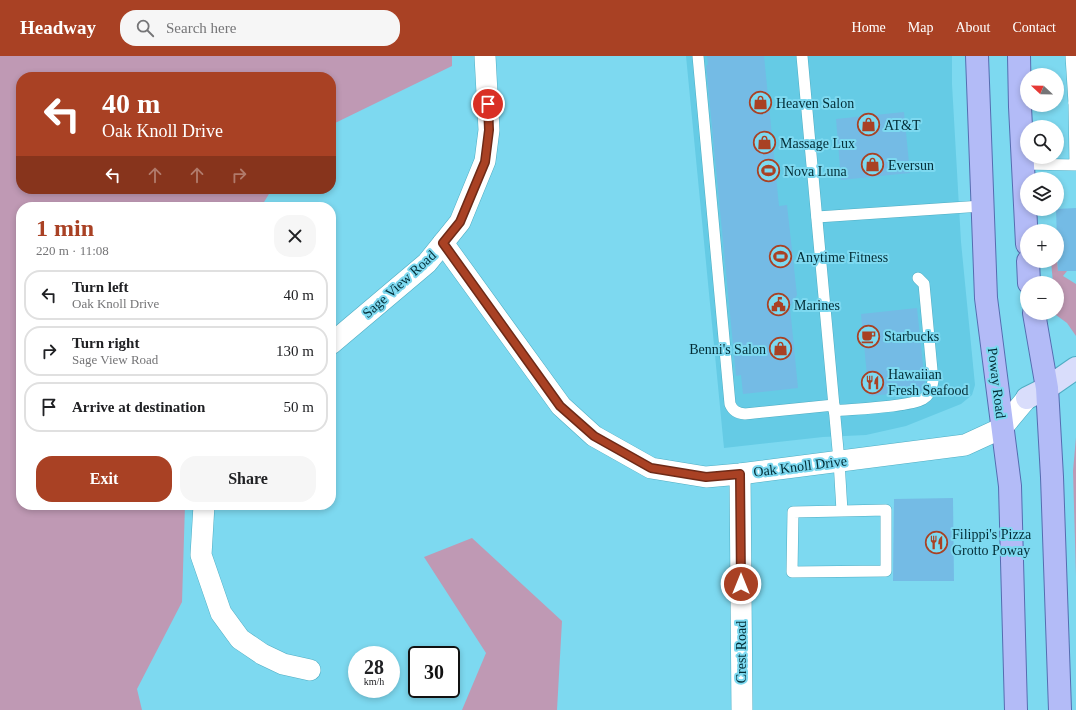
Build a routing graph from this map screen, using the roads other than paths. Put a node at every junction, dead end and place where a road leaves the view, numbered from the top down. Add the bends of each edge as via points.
1 (485, 56) edge
2 (698, 56) edge
3 (802, 56) edge
4 (977, 56) edge
5 (1020, 56) edge
6 (1071, 56) edge
7 (1075, 104) edge
8 (1022, 120) edge
9 (1023, 164) joint
10 (1075, 165) edge
11 (982, 206) junction
12 (817, 217) junction
13 (1026, 224) edge
14 (443, 243) junction
15 (918, 278) dead end
16 (1035, 320) edge
17 (336, 340) edge
18 (1076, 368) edge
19 (1047, 388) junction
20 (1027, 398) joint
21 (834, 408) junction
22 (1002, 428) junction
23 (839, 461) junction
24 (740, 474) junction
25 (204, 510) edge
26 (842, 511) junction
27 (310, 670) dead end
28 (742, 710) edge
29 (1016, 710) edge
30 (1060, 710) edge

1 - 14 street, Sage View Road via 489,130 485,162 460,222
2 - 21 lane via 730,404 737,413 745,414
3 - 12 lane
4 - 11 main road, Poway Road
5 - 8 main road
6 - 7 lane
7 - 10 lane
9 - 10 lane
9 - 13 main road
11 - 12 lane
11 - 22 main road, Poway Road via 986,298
12 - 21 lane
14 - 17 street, Sage View Road via 427,263
14 - 24 street, Oak Knoll Drive via 560,406 594,436 651,468 706,477
15 - 21 lane via 924,284 932,388 928,395 914,403
16 - 19 main road
18 - 19 street
19 - 20 street
19 - 30 main road
20 - 22 street, Oak Knoll Drive
21 - 23 lane
22 - 23 street, Oak Knoll Drive via 965,445
22 - 29 main road, Poway Road via 1010,486
23 - 24 street, Oak Knoll Drive
23 - 26 lane
24 - 28 street, Crest Road
25 - 27 street via 202,555 221,612 240,639 262,654 283,664
26 - 26 lane via 793,512 792,572 886,571 886,510

